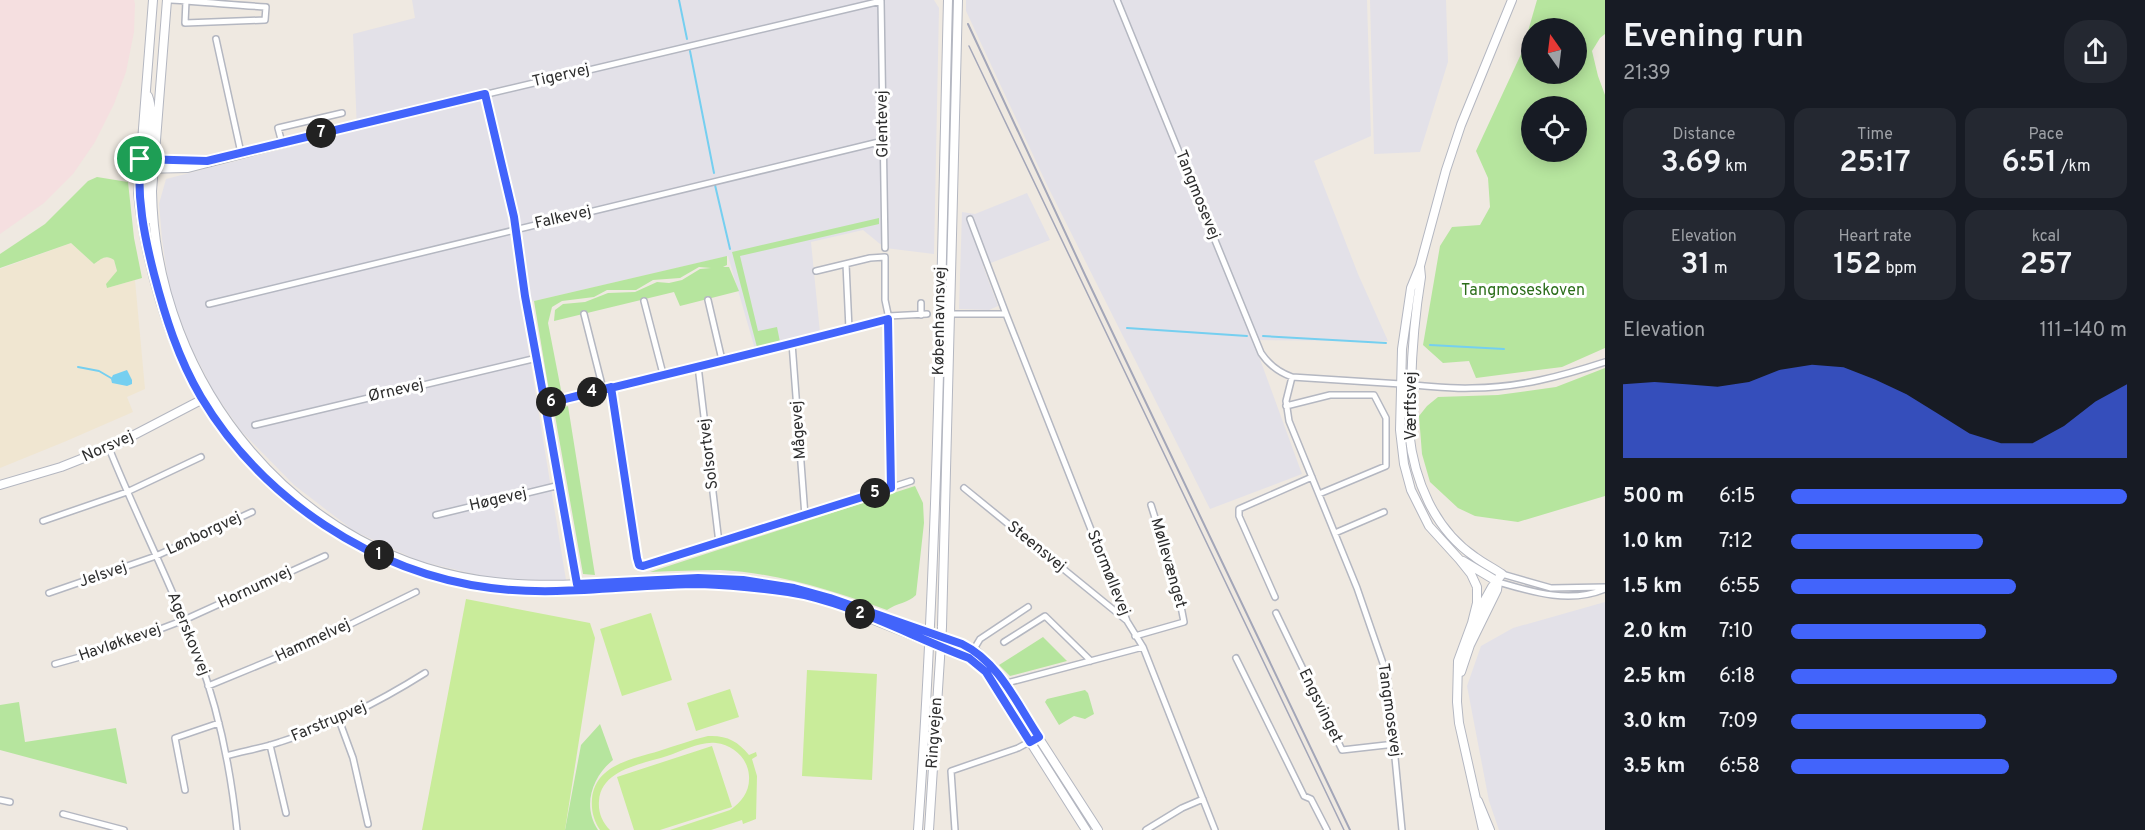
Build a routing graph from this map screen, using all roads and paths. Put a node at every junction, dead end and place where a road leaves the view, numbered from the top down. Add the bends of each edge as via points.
1 (153, 0) edge
2 (169, 0) edge
3 (948, 0) edge
4 (958, 0) edge
5 (1117, 0) edge
6 (1512, 0) edge
7 (186, 1) edge
8 (880, 1) edge
9 (216, 39) dead end
10 (485, 94) junction
11 (342, 113) dead end
12 (335, 130) joint
13 (884, 141) junction
14 (282, 142) junction
15 (241, 153) junction
16 (147, 160) junction
17 (207, 161) junction
18 (146, 170) junction
19 (970, 219) dead end
20 (516, 229) junction
21 (885, 248) dead end
22 (846, 264) junction
23 (1420, 266) junction
24 (816, 271) dead end
25 (708, 300) dead end
26 (644, 301) dead end
27 (921, 303) dead end
28 (209, 304) dead end
29 (584, 314) dead end
30 (951, 314) junction
31 (1006, 314) junction
32 (888, 318) junction
33 (849, 329) junction
34 (792, 343) junction
35 (537, 358) junction
36 (722, 360) junction
37 (1605, 362) edge
38 (698, 366) junction
39 (663, 374) junction
40 (1292, 377) junction
41 (1401, 384) junction
42 (1411, 385) junction
43 (611, 387) junction
44 (603, 389) junction
45 (207, 398) junction
46 (545, 404) junction
47 (1286, 406) junction
48 (255, 425) dead end
49 (110, 448) junction
50 (201, 457) dead end
51 (1312, 477) junction
52 (911, 482) dead end
53 (0, 485) edge
54 (560, 485) junction
55 (891, 488) junction
56 (964, 488) dead end
57 (127, 492) junction
58 (1319, 494) junction
59 (1151, 505) dead end
60 (252, 512) dead end
61 (1384, 512) dead end
62 (436, 515) dead end
63 (805, 516) junction
64 (43, 521) dead end
65 (1335, 533) junction
66 (719, 543) junction
67 (156, 556) junction
68 (325, 556) dead end
69 (1459, 559) junction
70 (1502, 574) junction
71 (1498, 582) junction
72 (577, 587) junction
73 (1605, 588) edge
74 (416, 592) dead end
75 (49, 593) dead end
76 (1275, 597) dead end
77 (1118, 598) junction
78 (1109, 606) junction
79 (1028, 607) dead end
80 (1276, 613) dead end
81 (184, 620) junction
82 (1127, 621) junction
83 (1472, 623) junction
84 (929, 633) junction
85 (1135, 636) junction
86 (941, 637) junction
87 (929, 642) junction
88 (1004, 642) dead end
89 (941, 647) junction
90 (1143, 647) junction
91 (974, 650) junction
92 (1236, 658) dead end
93 (1091, 661) junction
94 (55, 664) dead end
95 (425, 673) dead end
96 (1004, 683) junction
97 (1458, 683) junction
98 (208, 686) junction
99 (996, 688) junction
100 (339, 720) junction
101 (219, 723) junction
102 (1039, 737) junction
103 (1030, 742) junction
104 (1395, 744) junction
105 (270, 745) junction
106 (226, 756) junction
107 (185, 790) dead end
108 (1475, 793) junction
109 (1203, 799) junction
110 (0, 800) edge
111 (10, 802) dead end
112 (286, 813) dead end
113 (63, 814) dead end
114 (368, 824) dead end
115 (124, 830) edge
116 (237, 830) edge
117 (918, 830) edge
118 (929, 830) edge
119 (955, 830) edge
120 (1086, 830) edge
121 (1097, 830) edge
122 (1146, 830) edge
123 (1215, 830) edge
124 (1327, 830) edge
125 (1402, 830) edge
126 (1483, 830) edge
127 (1490, 830) edge

1 - 16 street via 146,93
2 - 7 street
2 - 16 street
3 - 84 street, Københavnsvej
4 - 30 street, Københavnsvej
5 - 40 street, Tangmosevej via 1261,353 1280,372
6 - 23 street, Værftsvej via 1461,125
7 - 7 street via 185,22 265,20 266,7
8 - 10 street, Tigervej
8 - 13 street, Glentevej
9 - 15 street
10 - 12 street, Tigervej
10 - 20 street
11 - 14 street via 278,128
12 - 14 street, Tigervej
13 - 20 street, Falkevej
13 - 21 street, Glentevej
14 - 15 street, Tigervej
15 - 17 street, Tigervej
16 - 17 street, Tigervej
16 - 18 street
16 - 18 street
17 - 18 street, Tigervej via 188,168
18 - 45 street via 155,240 174,318
18 - 45 street via 138,193 140,216 158,292 177,348
19 - 31 street, Stormøllevej
20 - 28 street, Falkevej
20 - 35 street
22 - 24 street
22 - 32 street via 885,257
22 - 33 street
23 - 41 street, Værftsvej via 1411,288
23 - 42 street, Værftsvej
25 - 36 street
26 - 39 street
27 - 32 street via 924,315
29 - 44 street
30 - 31 street
30 - 86 street, Københavnsvej
31 - 77 street, Stormøllevej
32 - 33 street
32 - 55 street
33 - 34 street
34 - 36 street
34 - 63 street, Mågevej
35 - 46 street
35 - 48 street, Ørnevej
36 - 38 street
37 - 42 street via 1543,381 1511,386
38 - 39 street
38 - 66 street, Solsortvej
39 - 43 street
40 - 41 street, Tangmosevej
40 - 47 street, Tangmosevej
41 - 42 street, Tangmosevej
41 - 69 street, Værftsvej via 1400,430 1411,490 1429,526
42 - 70 street, Værftsvej via 1409,430 1421,487 1451,536
43 - 44 street
43 - 66 street via 640,566
44 - 46 street
45 - 49 street, Norsvej
45 - 72 street via 222,427 270,481 332,530 359,546 396,563 491,588
46 - 54 street
47 - 51 street, Tangmosevej
47 - 58 street via 1330,395 1374,395 1386,418 1386,466
49 - 53 street, Norsvej
49 - 57 street, Agerskovvej
50 - 57 street
51 - 58 street, Tangmosevej
51 - 76 street via 1240,507 1238,512
52 - 55 street
54 - 62 street, Høgevej
54 - 72 street
55 - 63 street
56 - 78 street, Steensvej
57 - 64 street
57 - 67 street, Agerskovvej
58 - 65 street, Tangmosevej
59 - 85 street, Møllevænget via 1184,622
60 - 67 street, Lønborgvej
61 - 65 street
63 - 66 street
65 - 104 street, Tangmosevej via 1383,660
67 - 75 street, Jelsvej
67 - 81 street, Agerskovvej
68 - 81 street, Hornumvej
69 - 71 street, Værftsvej
69 - 83 street, Værftsvej via 1477,588
70 - 71 street, Værftsvej
70 - 73 street via 1551,588
71 - 73 street via 1528,591 1575,597
71 - 83 street, Værftsvej
71 - 97 street, Værftsvej
72 - 84 street via 698,578 743,580 830,598
72 - 87 street via 698,584 793,593 856,612
74 - 98 street, Hammelvej via 310,644
77 - 78 street
77 - 82 street, Stormøllevej
78 - 82 street, Steensvej
79 - 91 street via 981,639
80 - 104 street, Engsvinget via 1342,750
81 - 94 street, Havløkkevej
81 - 98 street, Agerskovvej
82 - 85 street, Stormøllevej
83 - 97 street, Værftsvej via 1458,662
84 - 86 street
84 - 87 street, Københavnsvej
85 - 90 street, Stormøllevej
86 - 89 street, Ringvejen
86 - 91 street
87 - 89 street
87 - 117 street, Ringvejen
88 - 93 street via 1045,616
89 - 99 street via 978,664
89 - 118 street, Ringvejen
90 - 93 street
90 - 109 street, Stormøllevej
91 - 96 street
92 - 124 street via 1304,796 1311,799
93 - 96 street
95 - 100 street, Farstrupvej
96 - 99 street
96 - 102 street
97 - 108 street, Værftsvej via 1459,723
98 - 101 street, Agerskovvej
99 - 103 street
100 - 105 street, Farstrupvej
100 - 114 street via 353,758
101 - 106 street, Agerskovvej
101 - 107 street via 175,738
102 - 103 street
102 - 121 street
103 - 119 street via 951,771
103 - 120 street
104 - 125 street, Tangmosevej
105 - 106 street, Farstrupvej
105 - 112 street
106 - 116 street, Agerskovvej
108 - 126 street, Værftsvej
108 - 127 street, Værftsvej
109 - 122 street
109 - 123 street, Stormøllevej
110 - 111 street
113 - 115 street

